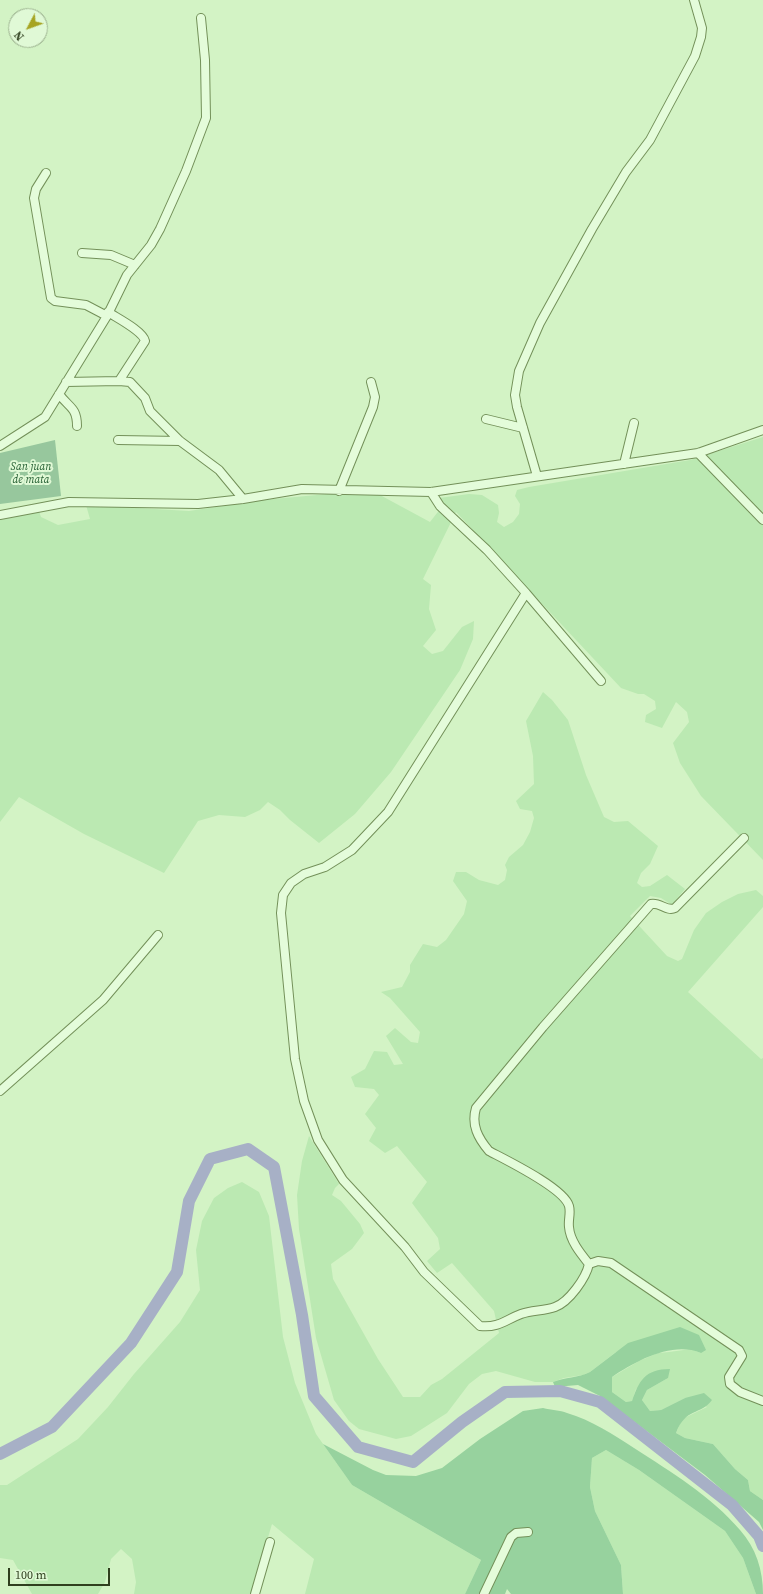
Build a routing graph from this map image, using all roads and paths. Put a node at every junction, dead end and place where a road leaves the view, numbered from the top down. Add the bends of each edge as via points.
1 (694, 0) edge
2 (201, 18) dead end
3 (46, 173) dead end
4 (82, 253) dead end
5 (135, 265) junction
6 (108, 314) junction
7 (119, 381) junction
8 (66, 382) junction
9 (371, 382) dead end
10 (59, 394) junction
11 (486, 419) dead end
12 (634, 423) dead end
13 (77, 426) dead end
14 (523, 428) junction
15 (763, 430) edge
16 (118, 440) dead end
17 (180, 441) junction
18 (0, 446) edge
19 (698, 453) junction
20 (624, 464) junction
21 (537, 476) junction
22 (339, 491) junction
23 (431, 492) junction
24 (243, 499) junction
25 (0, 515) edge
26 (763, 520) edge
27 (526, 593) junction
28 (602, 680) dead end
29 (744, 838) dead end
30 (158, 935) dead end
31 (0, 1091) edge
32 (589, 1264) junction
33 (763, 1401) edge
34 (528, 1532) dead end
35 (270, 1542) dead end
36 (255, 1594) edge
37 (484, 1594) edge

1 - 14 street via 702,28 695,56 650,140 626,172 592,229 540,323 519,372 515,395
2 - 5 street via 206,118 160,229
3 - 6 street via 36,189 34,198 51,298 55,301 86,305
4 - 5 street via 111,254
5 - 6 street via 127,275
6 - 7 street via 136,330 145,341
6 - 8 street
7 - 8 street
7 - 17 street via 133,385 146,398 150,411
8 - 10 street
9 - 22 street via 375,396 373,407
10 - 13 street via 77,414
10 - 18 street via 45,417
11 - 14 street
12 - 20 street
14 - 21 street
15 - 19 street
16 - 17 street
17 - 24 street via 219,470
19 - 20 street
19 - 26 street
20 - 21 street
21 - 23 street
22 - 23 street
22 - 24 street via 302,489
23 - 27 street via 440,506 487,550
24 - 25 street via 198,504 69,502
27 - 28 street
27 - 32 street via 388,812 352,850 325,867 304,874 291,883 283,895 281,913 295,1059 304,1101 318,1140 343,1180 405,1247 424,1272 480,1326 494,1326 529,1312 558,1306 579,1285
29 - 32 street via 675,908 651,904 476,1108 474,1124 489,1151 544,1182 567,1201 570,1232 577,1249
30 - 31 street via 103,1000
32 - 33 street via 598,1261 610,1263 623,1270 739,1350 742,1356 729,1377 729,1382 740,1392
34 - 37 street via 516,1533 511,1537
35 - 36 street

